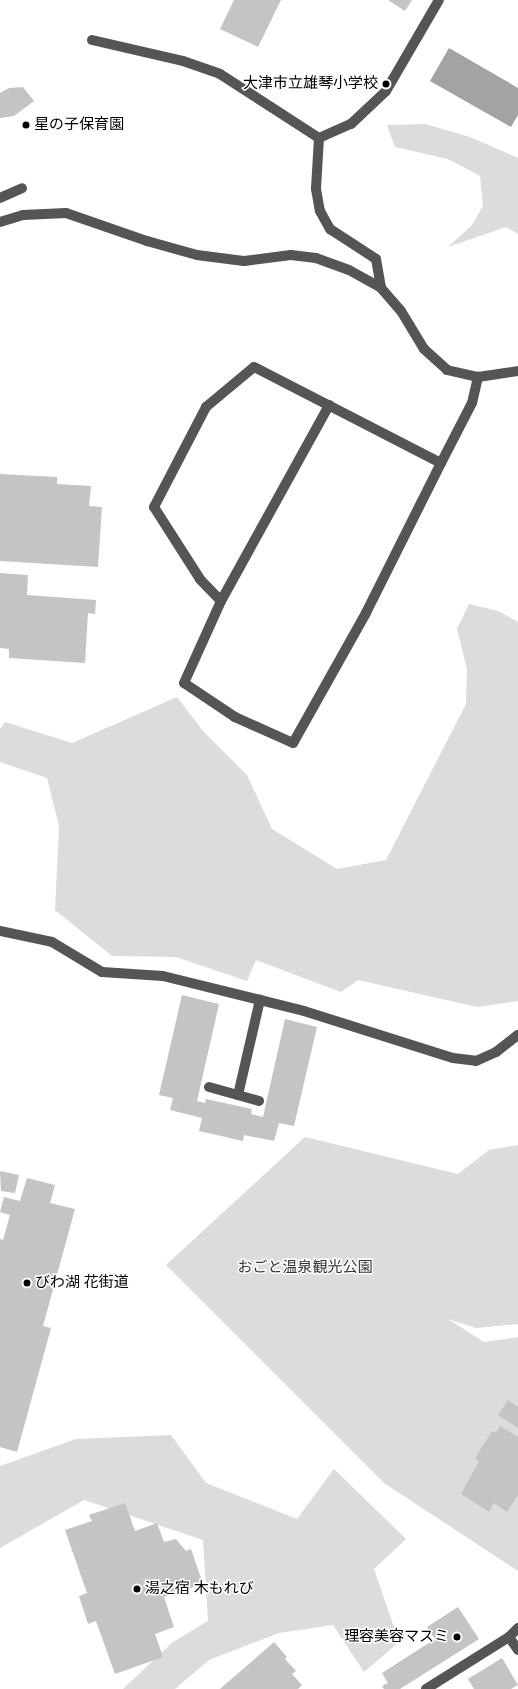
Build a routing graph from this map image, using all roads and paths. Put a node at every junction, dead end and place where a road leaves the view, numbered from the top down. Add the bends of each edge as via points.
1 (439, 0) edge
2 (92, 40) dead end
3 (319, 138) junction
4 (22, 188) dead end
5 (0, 198) edge
6 (0, 222) edge
7 (381, 288) junction
8 (518, 371) edge
9 (478, 377) junction
10 (329, 405) junction
11 (441, 463) junction
12 (221, 601) junction
13 (0, 931) edge
14 (260, 1000) junction
15 (518, 1035) edge
16 (209, 1087) dead end
17 (238, 1095) junction
18 (258, 1101) dead end
19 (518, 1628) edge
20 (509, 1637) junction
21 (518, 1650) edge
22 (426, 1689) edge

1 - 3 street via 386,91 351,124
2 - 3 street via 183,61 220,74
3 - 7 street via 316,189 320,211 330,229 376,259
4 - 5 street
6 - 7 street via 24,215 66,213 197,255 244,261 291,255 316,258 349,270
7 - 9 street via 401,311 424,349 447,370
8 - 9 street
9 - 11 street via 472,403
10 - 11 street
10 - 12 street
10 - 12 street via 254,367 206,407 154,507 200,579
11 - 12 street via 366,613 293,743 235,717 184,683
13 - 14 street via 52,942 102,972 163,976
14 - 15 street via 304,1011 454,1058 476,1061 496,1052
14 - 17 street
16 - 17 street
17 - 18 street
19 - 20 street
20 - 21 street
20 - 22 street

